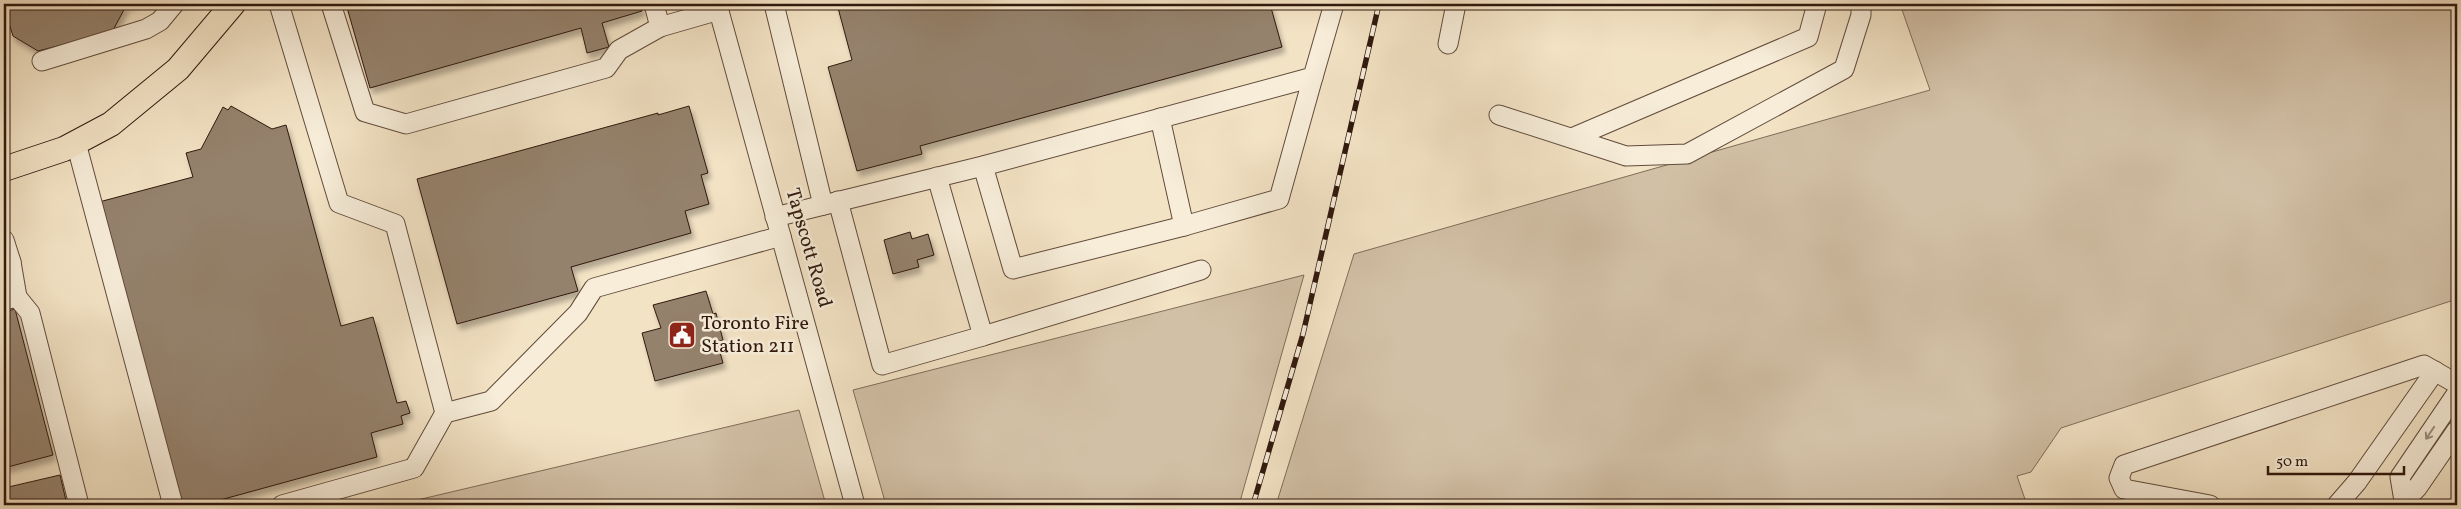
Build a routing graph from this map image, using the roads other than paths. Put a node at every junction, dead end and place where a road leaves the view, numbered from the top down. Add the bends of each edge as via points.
1 (174, 4) edge
2 (233, 4) edge
3 (279, 4) edge
4 (331, 4) edge
5 (654, 4) edge
6 (774, 4) edge
7 (1334, 4) edge
8 (1456, 4) edge
9 (1818, 4) edge
10 (1862, 4) edge
11 (718, 7) edge
12 (660, 27) junction
13 (1448, 44) dead end
14 (42, 61) dead end
15 (1313, 77) junction
16 (1499, 115) dead end
17 (1160, 118) junction
18 (1572, 138) junction
19 (76, 143) junction
20 (983, 166) junction
21 (4, 169) edge
22 (937, 177) junction
23 (831, 203) junction
24 (775, 217) junction
25 (1184, 226) junction
26 (782, 236) junction
27 (4, 240) edge
28 (7, 263) edge
29 (1201, 270) dead end
30 (11, 298) edge
31 (983, 336) junction
32 (2435, 371) junction
33 (2457, 384) edge
34 (2457, 393) edge
35 (444, 413) junction
36 (2457, 430) edge
37 (2408, 503) edge
38 (79, 505) edge
39 (173, 505) edge
40 (282, 505) edge
41 (856, 505) edge
42 (2210, 505) edge
43 (2337, 505) edge

1 - 14 street via 160,21 146,29
2 - 19 main road via 178,69 111,124
3 - 35 street via 339,203 394,224
4 - 12 street via 365,112 406,124 606,68 619,50
5 - 12 street
6 - 23 street
7 - 15 street
8 - 13 street
9 - 18 street via 1808,37
10 - 18 street via 1844,69 1688,154 1626,156
11 - 12 street
11 - 24 street, Tapscott Road
15 - 17 street
15 - 25 street via 1279,200
16 - 18 street
17 - 20 street
17 - 25 street
19 - 21 main road
19 - 39 street
20 - 22 street
20 - 25 street via 1013,269
22 - 23 street
22 - 31 street
23 - 24 street
23 - 31 street via 882,366
24 - 26 street, Tapscott Road
26 - 35 street via 594,288 578,313 491,401
26 - 41 street, Tapscott Road
27 - 28 street
28 - 30 street
29 - 31 street
30 - 38 street via 30,313
32 - 33 street
32 - 42 street via 2424,364 2124,465 2119,478 2124,489
32 - 43 street via 2357,482
34 -> 37 street via 2400,477
35 - 40 street via 414,468
36 - 37 street

